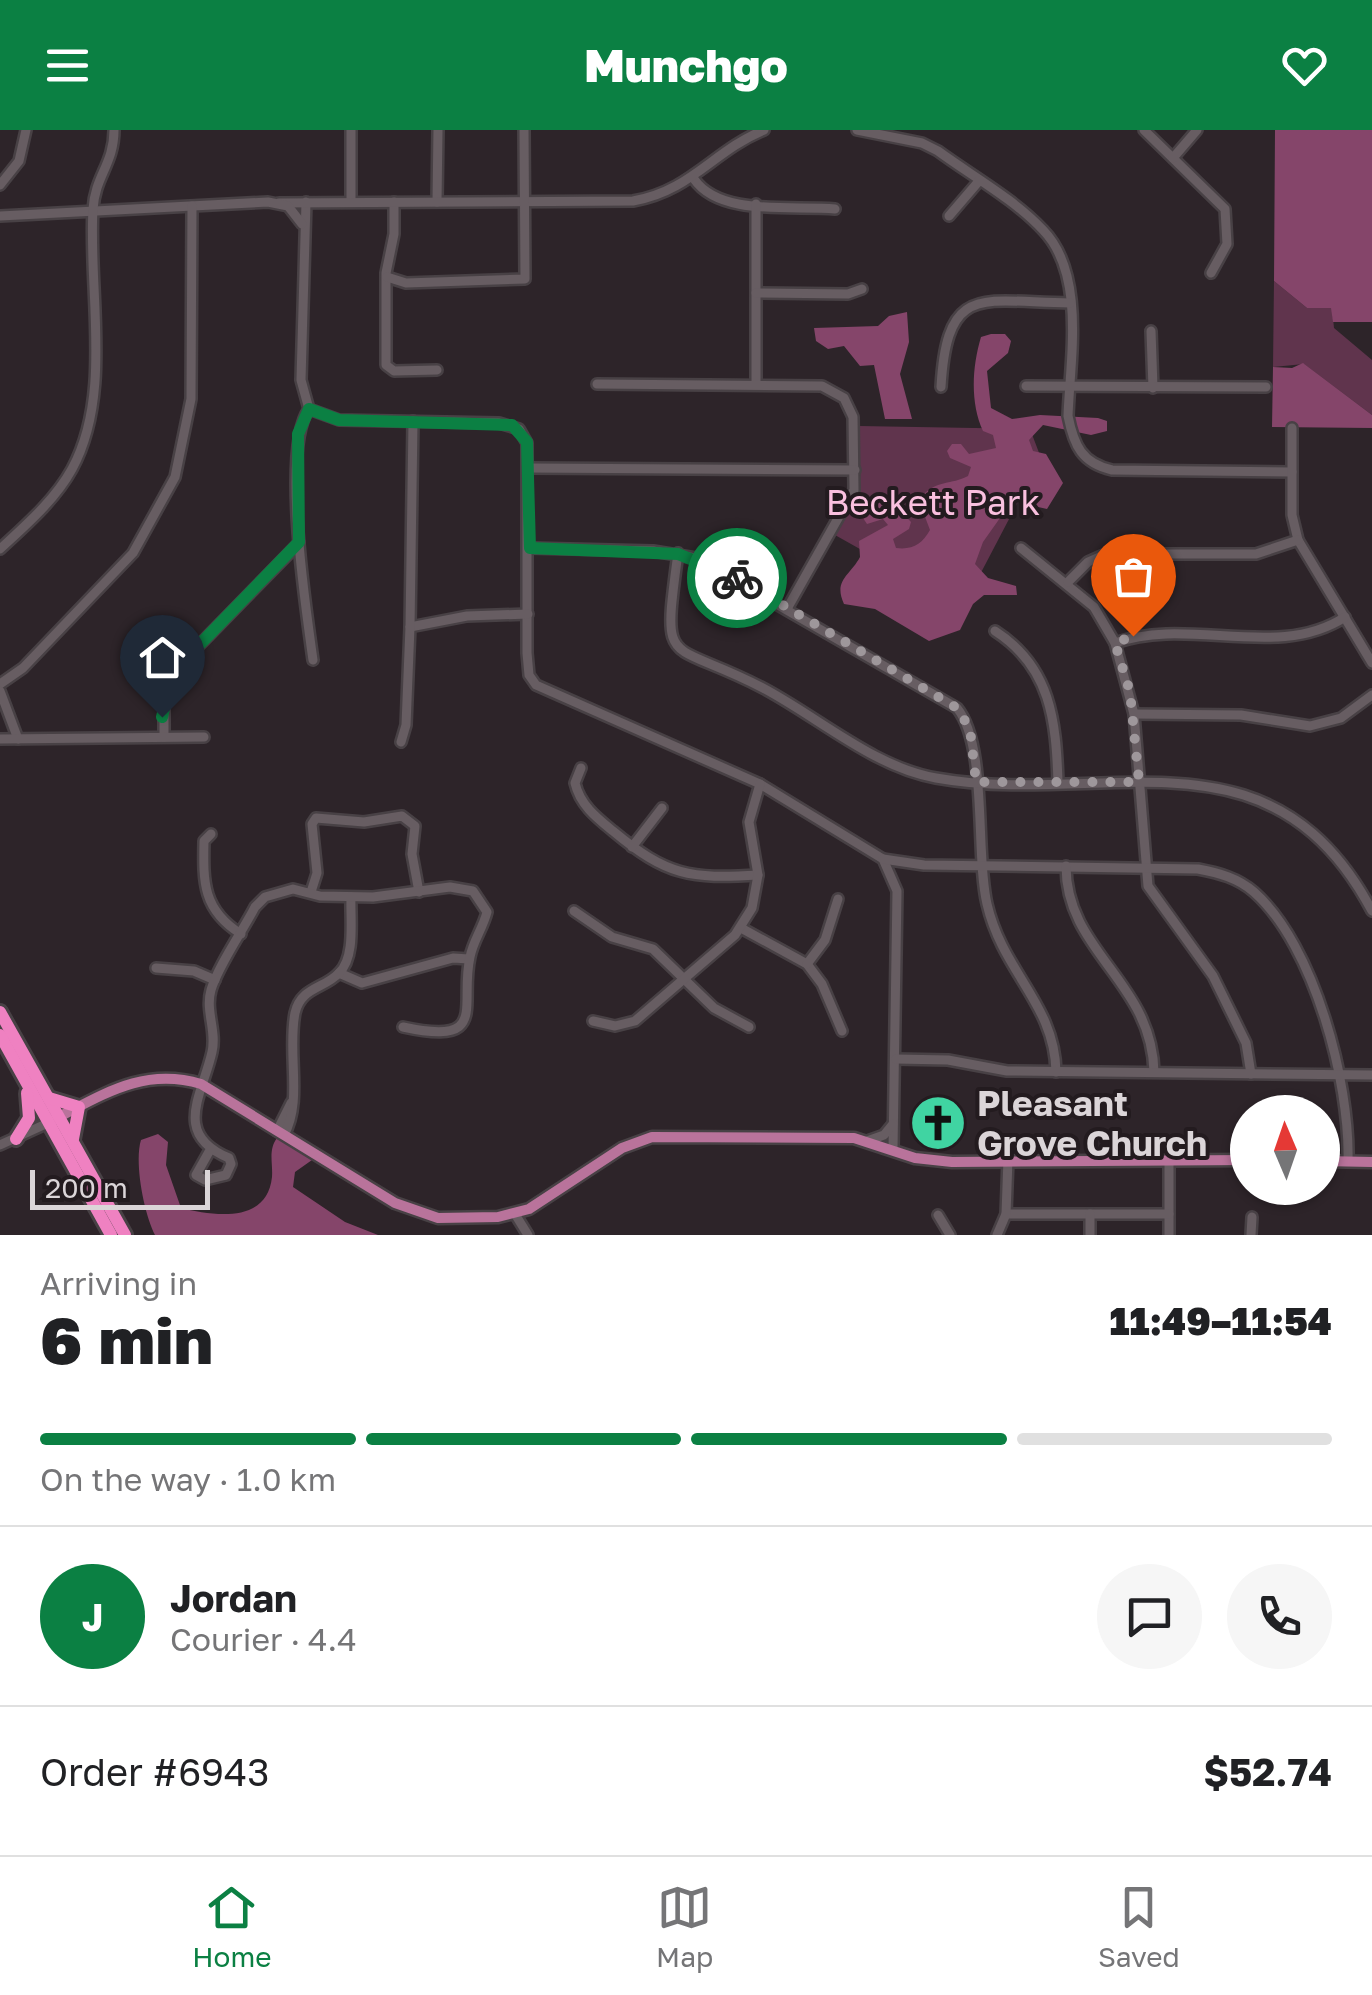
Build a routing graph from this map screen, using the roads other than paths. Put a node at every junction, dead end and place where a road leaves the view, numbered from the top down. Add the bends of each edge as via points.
1 (26, 130) edge
2 (114, 130) edge
3 (351, 130) edge
4 (438, 130) edge
5 (524, 130) edge
6 (764, 130) edge
7 (857, 130) edge
8 (1144, 130) edge
9 (1198, 130) edge
10 (1173, 158) junction
11 (694, 179) junction
12 (979, 181) junction
13 (0, 185) edge
14 (351, 201) junction
15 (306, 202) junction
16 (394, 202) junction
17 (437, 202) junction
18 (279, 203) junction
19 (528, 203) junction
20 (756, 204) junction
21 (192, 206) junction
22 (835, 210) dead end
23 (93, 212) junction
24 (0, 216) edge
25 (949, 216) dead end
26 (302, 231) junction
27 (1212, 273) dead end
28 (387, 277) junction
29 (862, 289) dead end
30 (756, 293) junction
31 (1070, 304) junction
32 (1151, 331) dead end
33 (436, 370) dead end
34 (597, 384) dead end
35 (756, 384) junction
36 (1026, 386) dead end
37 (1069, 386) junction
38 (941, 387) dead end
39 (1266, 387) dead end
40 (1153, 388) junction
41 (309, 409) junction
42 (413, 422) junction
43 (1292, 428) dead end
44 (530, 468) junction
45 (855, 470) junction
46 (1292, 472) junction
47 (1298, 540) junction
48 (299, 542) junction
49 (530, 548) junction
50 (1021, 548) dead end
51 (0, 549) edge
52 (678, 554) junction
53 (1068, 582) junction
54 (788, 607) junction
55 (528, 614) junction
56 (1345, 617) junction
57 (410, 626) junction
58 (995, 631) dead end
59 (1115, 643) junction
60 (313, 660) dead end
61 (1372, 663) edge
62 (0, 684) edge
63 (0, 692) edge
64 (1372, 695) edge
65 (1134, 714) junction
66 (204, 737) dead end
67 (0, 738) edge
68 (164, 738) junction
69 (18, 740) junction
70 (400, 742) dead end
71 (581, 768) dead end
72 (976, 782) junction
73 (1058, 782) junction
74 (1139, 782) junction
75 (760, 784) junction
76 (662, 808) dead end
77 (211, 834) dead end
78 (632, 847) junction
79 (884, 859) junction
80 (981, 865) junction
81 (1066, 866) junction
82 (1144, 867) junction
83 (758, 875) junction
84 (311, 892) junction
85 (419, 892) junction
86 (351, 897) junction
87 (838, 900) dead end
88 (574, 911) dead end
89 (1372, 911) edge
90 (741, 928) junction
91 (241, 934) junction
92 (469, 959) junction
93 (807, 964) junction
94 (156, 968) dead end
95 (339, 974) junction
96 (683, 976) junction
97 (215, 980) junction
98 (0, 1012) edge
99 (593, 1020) dead end
100 (403, 1027) dead end
101 (749, 1027) dead end
102 (842, 1030) dead end
103 (0, 1036) edge
104 (896, 1059) junction
105 (20, 1072) junction
106 (1056, 1072) junction
107 (1154, 1072) junction
108 (1251, 1074) junction
109 (1338, 1075) junction
110 (1372, 1075) edge
111 (201, 1084) junction
112 (47, 1097) junction
113 (79, 1106) junction
114 (53, 1120) junction
115 (894, 1122) junction
116 (280, 1133) junction
117 (16, 1139) junction
118 (867, 1141) junction
119 (0, 1145) edge
120 (210, 1150) dead end
121 (892, 1150) junction
122 (78, 1152) junction
123 (1008, 1159) junction
124 (1169, 1160) junction
125 (1230, 1160) edge
126 (1340, 1162) edge
127 (1348, 1162) junction
128 (1372, 1162) edge
129 (515, 1214) junction
130 (1006, 1214) junction
131 (1090, 1214) junction
132 (1169, 1214) junction
133 (938, 1215) dead end
134 (1252, 1217) dead end
135 (111, 1235) edge
136 (125, 1235) edge
137 (528, 1235) edge
138 (950, 1235) edge
139 (998, 1235) edge
140 (1090, 1235) edge
141 (1169, 1235) edge
142 (1251, 1235) edge

1 - 13 street via 19,160
2 - 23 street via 114,156 96,184
3 - 14 street
4 - 17 street
5 - 19 street
6 - 11 street via 719,154
7 - 12 street via 922,143
8 - 10 street
9 - 10 street
10 - 27 street via 1213,192 1228,216 1227,244
11 - 19 street via 633,201
11 - 20 street via 712,197
12 - 25 street
12 - 31 street via 1052,240 1066,270
14 - 15 street
14 - 16 street
15 - 18 street
15 - 26 street
16 - 17 street
16 - 28 street
17 - 19 street
18 - 21 street
18 - 26 street via 299,216
19 - 28 street via 525,279
20 - 22 street
20 - 30 street
21 - 23 street
21 - 62 street via 191,399 175,477 133,552
23 - 24 street
23 - 51 street via 94,360 83,442 52,498
26 - 41 street via 301,380
28 - 33 street via 386,365 394,371
29 - 30 street
30 - 35 street
31 - 37 street
31 - 38 street via 992,302 966,309 946,336
32 - 40 street
34 - 35 street
35 - 45 street via 836,391 854,417
36 - 37 street
37 - 40 street
37 - 46 street via 1068,416 1080,453 1097,467
39 - 40 street
41 - 42 street via 330,419
41 - 48 street via 298,434
42 - 44 street via 512,425 527,442
42 - 57 street
43 - 46 street
44 - 45 street
44 - 49 street
45 - 54 street via 851,500
46 - 47 street
47 - 53 street via 1256,554 1106,554
47 - 56 street
48 - 60 street
48 - 68 street via 173,672 164,698
49 - 52 street
49 - 55 street
50 - 53 street
52 - 54 street via 715,566
52 - 72 street via 668,627 680,651 762,688 904,770
53 - 59 street
54 - 72 street via 957,708 970,729
55 - 57 street
55 - 75 street via 529,674 546,692
56 - 59 street via 1306,636 1147,635
56 - 61 street
57 - 70 street
58 - 73 street via 1028,659 1047,692
59 - 65 street
63 - 69 street
64 - 65 street via 1321,725 1241,715
65 - 74 street
66 - 68 street
67 - 69 street
68 - 69 street
71 - 78 street via 575,783 581,799
72 - 73 street
72 - 80 street
73 - 74 street
74 - 82 street
74 - 89 street via 1200,784 1268,803 1328,850
75 - 79 street
75 - 83 street via 749,822
76 - 78 street
77 - 91 street via 204,841 206,896 212,912
78 - 83 street via 655,865 692,877
79 - 80 street
79 - 104 street via 896,891
80 - 81 street
80 - 106 street via 996,936 1050,1024
81 - 82 street
81 - 107 street via 1080,925 1146,1021
82 - 108 street via 1155,902 1194,946 1226,999 1246,1043
82 - 109 street via 1217,872 1264,902 1300,957
83 - 90 street
84 - 85 street via 316,818 411,819
84 - 86 street
84 - 91 street via 265,897
85 - 86 street
85 - 92 street via 462,887 481,897 487,912
86 - 95 street via 348,955
87 - 93 street via 826,940
88 - 96 street via 612,937 653,950
90 - 93 street
90 - 96 street
91 - 97 street
92 - 95 street via 362,984
92 - 100 street via 470,1006 462,1023 446,1031
93 - 102 street
94 - 97 street via 194,970
95 - 116 street via 305,994 298,1006 291,1103
96 - 99 street via 651,1010 619,1026
96 - 101 street via 714,1008
97 - 111 street via 208,1006 213,1045
98 - 112 highway
103 - 105 highway
104 - 106 street
104 - 115 street
105 - 114 highway
105 - 117 highway via 30,1110
106 - 107 street
107 - 108 street
108 - 109 street
109 - 110 street
109 - 127 street via 1348,1118
111 - 113 main road via 146,1078
111 - 116 main road
111 - 120 street via 195,1128
112 - 113 highway
112 - 114 highway
113 - 114 main road
113 - 122 highway via 72,1132
114 - 117 street
114 - 122 highway
114 - 135 highway
115 - 118 street
115 - 121 street
116 - 129 main road via 412,1212 466,1220
117 - 119 street
118 - 121 main road
118 - 129 main road via 652,1137 622,1148
121 - 123 main road via 952,1162
122 - 136 highway
123 - 124 main road
123 - 130 street
124 - 125 main road
124 - 132 street
126 - 127 main road
127 - 128 main road
129 - 137 street
130 - 131 street
130 - 139 street
131 - 132 street
131 - 140 street
132 - 141 street
133 - 138 street
134 - 142 street

